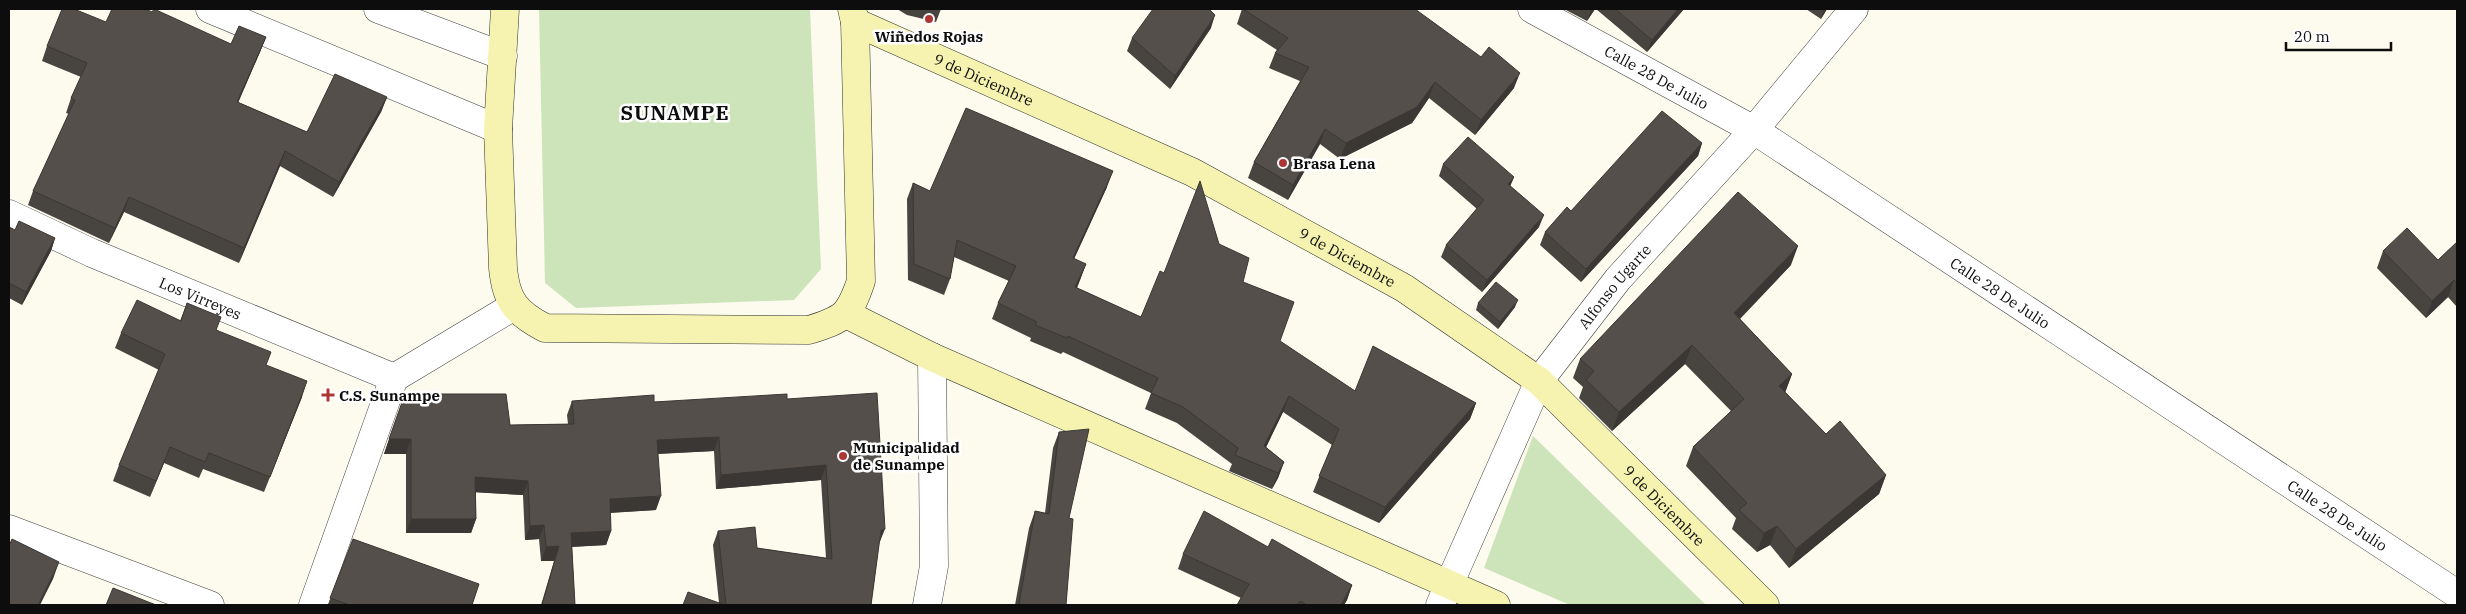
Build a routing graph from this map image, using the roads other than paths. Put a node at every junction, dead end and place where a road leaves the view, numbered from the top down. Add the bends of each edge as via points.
1 (210, 9) edge
2 (378, 9) edge
3 (505, 9) edge
4 (1532, 9) edge
5 (1854, 9) edge
6 (853, 16) edge
7 (503, 56) junction
8 (498, 129) junction
9 (1754, 130) junction
10 (9, 214) edge
11 (514, 306) junction
12 (846, 314) junction
13 (932, 357) junction
14 (394, 378) junction
15 (1539, 381) junction
16 (9, 529) edge
17 (1445, 594) edge
18 (2457, 594) edge
19 (210, 605) edge
20 (313, 605) edge
21 (927, 605) edge
22 (1496, 605) edge
23 (1765, 605) edge

1 - 8 street
2 - 7 street
3 - 7 main road
4 - 9 street, Calle 28 De Julio
5 - 9 street, Alfonso Ugarte
6 - 12 main road via 861,281
6 - 15 main road, 9 de Diciembre via 1192,172 1404,288
7 - 8 main road
8 - 11 main road via 503,268 505,288
9 - 15 street, Alfonso Ugarte via 1618,279
9 - 18 street, Calle 28 De Julio
10 - 14 street, Los Virreyes via 92,253
11 - 12 main road via 526,318 545,328 809,330
11 - 14 street
12 - 13 main road
13 - 17 main road
13 - 21 street via 934,566
14 - 20 street
15 - 17 street, Alfonso Ugarte
15 - 23 main road, 9 de Diciembre
16 - 19 street
17 - 22 main road

